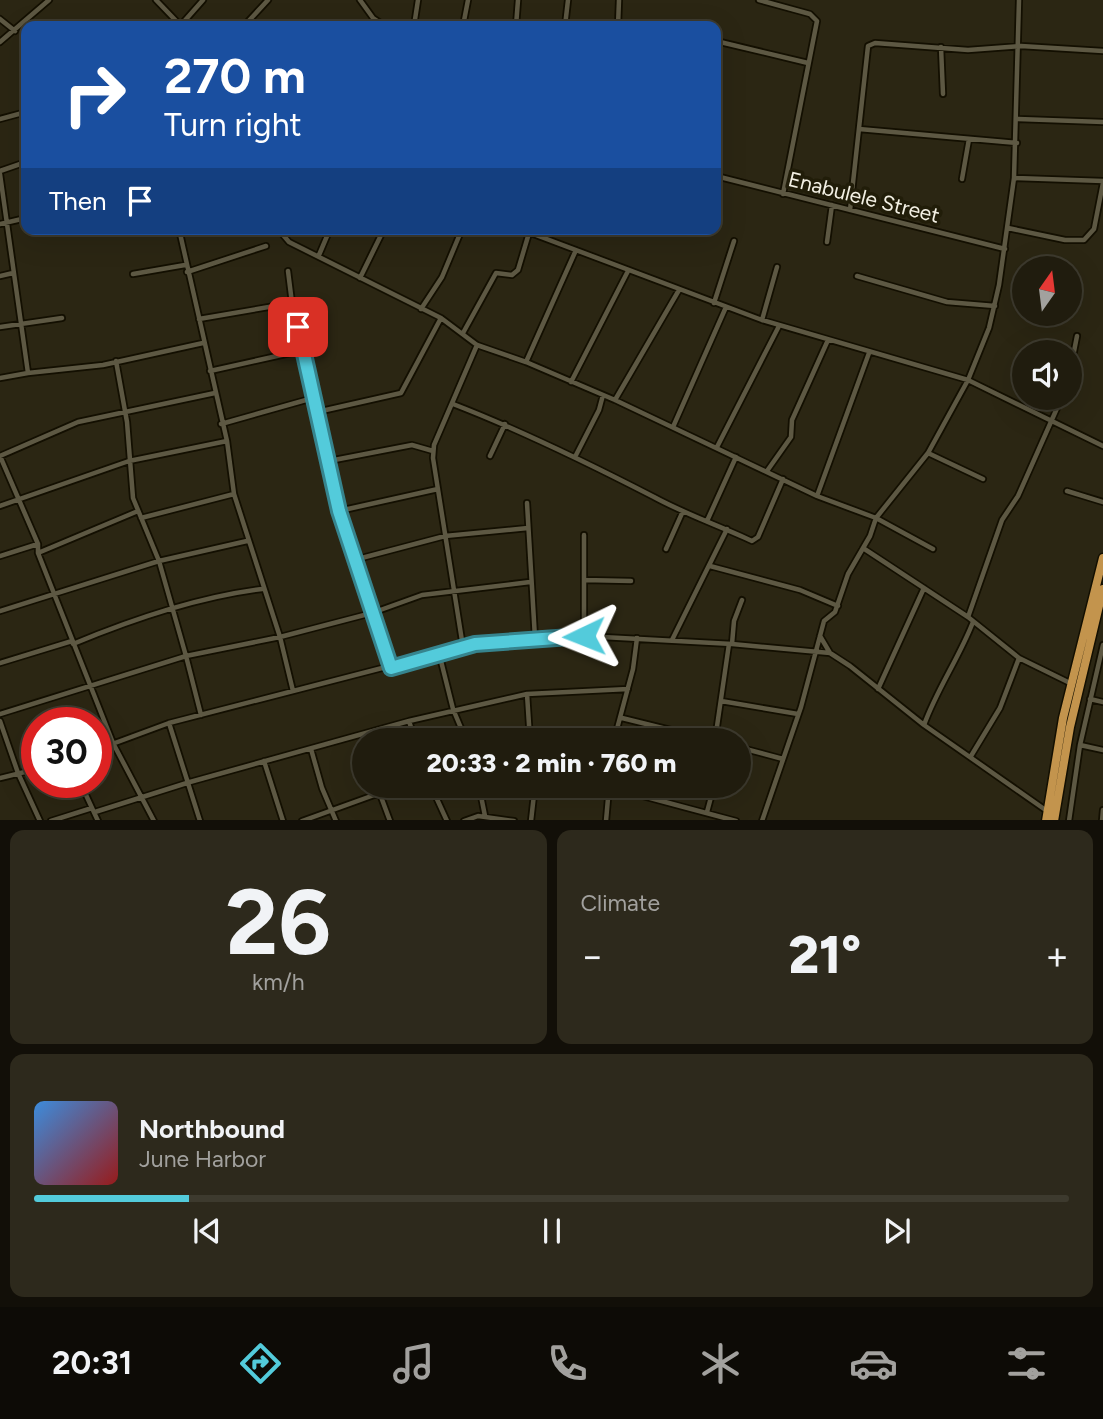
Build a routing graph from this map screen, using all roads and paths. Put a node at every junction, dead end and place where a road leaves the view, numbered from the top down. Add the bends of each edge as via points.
1 (49, 0) edge
2 (156, 0) edge
3 (203, 0) edge
4 (268, 0) edge
5 (360, 0) edge
6 (418, 0) edge
7 (468, 0) edge
8 (518, 0) edge
9 (568, 0) edge
10 (619, 0) edge
11 (760, 0) edge
12 (1019, 0) edge
13 (0, 19) edge
14 (26, 21) edge
15 (175, 21) edge
16 (184, 21) edge
17 (249, 21) edge
18 (378, 21) edge
19 (416, 21) edge
20 (464, 21) edge
21 (516, 21) edge
22 (566, 21) edge
23 (618, 21) edge
24 (21, 26) edge
25 (15, 31) junction
26 (0, 42) edge
27 (721, 42) edge
28 (1020, 46) junction
29 (941, 47) junction
30 (1103, 51) edge
31 (808, 63) junction
32 (943, 94) dead end
33 (21, 113) edge
34 (0, 119) edge
35 (1018, 120) junction
36 (1103, 122) edge
37 (859, 129) junction
38 (969, 139) junction
39 (1017, 142) junction
40 (21, 164) edge
41 (0, 172) edge
42 (721, 177) edge
43 (1014, 178) junction
44 (962, 179) dead end
45 (1103, 182) edge
46 (783, 194) junction
47 (832, 205) junction
48 (850, 210) junction
49 (21, 219) edge
50 (3, 223) edge
51 (1008, 228) junction
52 (180, 235) edge
53 (283, 235) edge
54 (328, 235) edge
55 (381, 235) edge
56 (460, 235) edge
57 (528, 235) edge
58 (535, 235) edge
59 (734, 241) dead end
60 (827, 242) dead end
61 (266, 246) dead end
62 (1004, 249) junction
63 (576, 250) junction
64 (319, 256) junction
65 (185, 265) junction
66 (777, 267) dead end
67 (288, 271) dead end
68 (628, 271) junction
69 (13, 272) junction
70 (187, 272) junction
71 (133, 274) dead end
72 (0, 276) edge
73 (857, 276) dead end
74 (360, 278) junction
75 (679, 290) junction
76 (292, 303) junction
77 (714, 303) junction
78 (995, 306) junction
79 (726, 307) junction
80 (421, 309) junction
81 (62, 318) dead end
82 (441, 318) junction
83 (199, 319) junction
84 (762, 320) junction
85 (20, 323) junction
86 (779, 326) junction
87 (0, 327) edge
88 (463, 333) junction
89 (1077, 336) dead end
90 (828, 340) junction
91 (1076, 340) edge
92 (203, 344) junction
93 (477, 345) junction
94 (304, 350) junction
95 (869, 354) junction
96 (116, 361) junction
97 (526, 362) junction
98 (210, 371) junction
99 (28, 373) junction
100 (0, 378) edge
101 (968, 380) junction
102 (571, 382) junction
103 (215, 393) junction
104 (603, 396) junction
105 (313, 398) junction
106 (615, 400) junction
107 (453, 404) junction
108 (124, 410) junction
109 (1056, 410) edge
110 (317, 412) junction
111 (1050, 421) junction
112 (221, 424) junction
113 (505, 424) junction
114 (673, 427) junction
115 (227, 441) junction
116 (1103, 446) edge
117 (717, 447) junction
118 (434, 451) junction
119 (928, 453) junction
120 (0, 456) edge
121 (490, 456) dead end
122 (575, 457) junction
123 (736, 457) junction
124 (129, 461) junction
125 (328, 461) junction
126 (767, 471) junction
127 (783, 479) junction
128 (983, 479) dead end
129 (438, 489) junction
130 (1067, 491) dead end
131 (234, 494) junction
132 (817, 496) junction
133 (20, 500) junction
134 (1103, 502) edge
135 (527, 503) dead end
136 (0, 506) edge
137 (138, 511) junction
138 (339, 511) junction
139 (683, 511) junction
140 (876, 518) junction
141 (141, 519) junction
142 (707, 521) junction
143 (528, 528) junction
144 (727, 529) junction
145 (584, 535) dead end
146 (445, 536) junction
147 (247, 541) junction
148 (38, 544) junction
149 (863, 548) junction
150 (666, 549) dead end
151 (933, 549) dead end
152 (38, 553) junction
153 (0, 556) edge
154 (1103, 558) edge
155 (354, 560) junction
156 (159, 561) junction
157 (709, 566) junction
158 (584, 580) junction
159 (631, 581) dead end
160 (530, 582) junction
161 (924, 588) junction
162 (1103, 589) edge
163 (262, 590) junction
164 (452, 590) junction
165 (54, 595) junction
166 (742, 600) dead end
167 (1099, 600) edge
168 (838, 606) junction
169 (173, 610) junction
170 (0, 611) edge
171 (372, 613) junction
172 (968, 617) junction
173 (973, 622) junction
174 (584, 636) junction
175 (820, 636) junction
176 (280, 637) junction
177 (535, 638) junction
178 (637, 638) junction
179 (672, 640) junction
180 (72, 642) junction
181 (730, 644) junction
182 (1103, 645) edge
183 (463, 646) junction
184 (816, 652) junction
185 (439, 653) junction
186 (830, 653) junction
187 (186, 656) junction
188 (1019, 657) junction
189 (0, 663) edge
190 (391, 668) junction
191 (1072, 684) junction
192 (89, 687) junction
193 (628, 689) junction
194 (878, 689) junction
195 (293, 691) junction
196 (527, 694) junction
197 (1090, 699) junction
198 (721, 701) junction
199 (1103, 702) edge
200 (453, 709) junction
201 (0, 714) edge
202 (201, 715) junction
203 (798, 715) junction
204 (622, 718) junction
205 (0, 721) edge
206 (409, 721) junction
207 (169, 723) junction
208 (924, 725) junction
209 (384, 728) edge
210 (411, 728) edge
211 (461, 728) edge
212 (529, 728) edge
213 (618, 728) edge
214 (661, 728) edge
215 (715, 728) edge
216 (352, 737) edge
217 (113, 743) junction
218 (1080, 745) junction
219 (311, 749) junction
220 (751, 750) edge
221 (1103, 750) edge
222 (971, 756) junction
223 (783, 759) junction
224 (264, 761) junction
225 (21, 772) edge
226 (18, 773) junction
227 (0, 778) edge
228 (190, 782) junction
229 (143, 796) junction
230 (87, 798) edge
231 (361, 798) edge
232 (381, 798) edge
233 (436, 798) edge
234 (481, 798) edge
235 (534, 798) edge
236 (608, 798) edge
237 (654, 798) edge
238 (711, 798) edge
239 (332, 808) junction
240 (93, 810) junction
241 (707, 812) junction
242 (485, 816) junction
243 (1046, 816) edge
244 (40, 820) edge
245 (55, 820) edge
246 (98, 820) edge
247 (154, 820) edge
248 (200, 820) edge
249 (283, 820) edge
250 (304, 820) edge
251 (336, 820) edge
252 (390, 820) edge
253 (447, 820) edge
254 (468, 820) edge
255 (508, 820) edge
256 (531, 820) edge
257 (607, 820) edge
258 (733, 820) edge
259 (762, 820) edge
260 (1054, 820) edge
261 (1069, 820) edge

1 - 14 street
2 - 15 street
3 - 16 street
4 - 17 street
5 - 18 street
6 - 19 street
7 - 20 street
8 - 21 street
9 - 22 street
10 - 23 street
11 - 31 street via 816,17
12 - 28 street
13 - 25 street
24 - 25 street
25 - 26 street
27 - 31 street
28 - 29 street
28 - 30 street
28 - 35 street
29 - 32 street
29 - 37 street via 868,46
31 - 46 street
33 - 34 street
35 - 36 street
35 - 39 street
37 - 38 street
37 - 48 street
38 - 39 street
38 - 44 street
39 - 43 street
40 - 41 street
41 - 50 street
42 - 46 street, Enabulele Street
43 - 45 street
43 - 51 street
45 - 51 street via 1094,229 1084,240
46 - 47 street, Enabulele Street
47 - 48 street, Enabulele Street
47 - 60 street
48 - 62 street, Enabulele Street
49 - 50 street
50 - 69 street
51 - 62 street
52 - 65 street
53 - 64 street
54 - 64 street
55 - 74 street
56 - 80 street via 442,277
57 - 88 street via 518,270 512,275 496,273
58 - 63 street
59 - 77 street
61 - 70 street
62 - 78 street
63 - 68 street
63 - 97 street
64 - 74 street
65 - 70 street
65 - 71 street
66 - 84 street
67 - 76 street
68 - 75 street
68 - 102 street
69 - 72 street
69 - 85 street
70 - 83 street
73 - 78 street via 947,302
74 - 80 street
75 - 77 street
75 - 106 street
76 - 83 street
76 - 94 street
77 - 79 street
78 - 101 street
79 - 84 street
79 - 114 street
80 - 82 street
81 - 85 street
82 - 88 street
82 - 110 street via 401,393
83 - 92 street
84 - 86 street
85 - 87 street
85 - 99 street
86 - 90 street
86 - 117 street
88 - 93 street
89 - 91 street
90 - 95 street
90 - 126 street via 792,420 791,437
92 - 96 street
92 - 98 street
93 - 97 street
93 - 107 street
94 - 98 street
94 - 105 street
95 - 101 street
95 - 132 street
96 - 99 street
96 - 108 street
97 - 102 street
98 - 103 street
99 - 100 street
101 - 111 street
101 - 119 street
102 - 104 street
103 - 108 street
103 - 112 street
104 - 106 street
104 - 122 street
105 - 110 street
105 - 112 street
106 - 114 street
107 - 113 street
107 - 118 street
108 - 120 street via 78,422
108 - 124 street
109 - 111 street
110 - 125 street
111 - 116 street
111 - 172 street via 1018,496 1002,520
112 - 115 street
113 - 121 street
113 - 122 street
114 - 117 street
115 - 124 street
115 - 131 street
117 - 123 street
118 - 125 street via 412,445
118 - 129 street
119 - 128 street
119 - 140 street
120 - 133 street
122 - 139 street
123 - 126 street
123 - 142 street
124 - 133 street
124 - 137 street
125 - 138 street
126 - 127 street
127 - 132 street
127 - 144 street via 757,540
129 - 138 street
129 - 146 street
130 - 134 street
131 - 141 street
131 - 147 street
132 - 140 street
133 - 136 street
133 - 148 street
135 - 143 street
137 - 141 street
137 - 152 street
138 - 155 street
139 - 142 street
139 - 150 street
140 - 149 street
140 - 151 street
141 - 156 street
142 - 144 street
143 - 146 street
143 - 160 street
144 - 157 street
145 - 158 street
146 - 155 street
146 - 164 street
147 - 156 street
147 - 163 street
148 - 152 street
148 - 153 street
149 - 161 street
149 - 168 street
152 - 165 street
154 - 167 highway
155 - 171 street
156 - 165 street
156 - 169 street
157 - 168 street via 800,590
157 - 179 street
158 - 159 street
158 - 174 street
160 - 164 street
160 - 177 street
161 - 172 street
161 - 194 street
162 - 167 highway
163 - 169 street via 226,594
163 - 176 street
164 - 171 street
164 - 183 street
165 - 170 street
165 - 180 street
166 - 181 street
167 - 191 highway
167 - 260 highway
168 - 175 street via 824,621
169 - 180 street
169 - 187 street
171 - 176 street
171 - 190 street
172 - 173 street
173 - 188 street
173 - 208 street
174 - 177 street
174 - 178 street
175 - 184 street
175 - 186 street
176 - 187 street
176 - 195 street
177 - 183 street
178 - 179 street
178 - 193 street
179 - 181 street
180 - 189 street
180 - 192 street
181 - 184 street
181 - 198 street
182 - 197 street
183 - 185 street
184 - 186 street
184 - 203 street
185 - 190 street
185 - 200 street
186 - 194 street
187 - 192 street
187 - 202 street
188 - 191 street
188 - 222 street via 1000,708
190 - 195 street
191 - 243 highway
192 - 201 street
192 - 217 street
193 - 196 street
193 - 204 street
194 - 208 street
195 - 202 street
196 - 200 street
196 - 212 street
197 - 199 street
197 - 218 street
198 - 203 street
198 - 215 street
200 - 206 street
200 - 211 street
202 - 207 street
203 - 223 street
204 - 213 street
204 - 214 street
205 - 226 street
206 - 209 street
206 - 210 street
207 - 217 street
207 - 228 street
208 - 222 street
216 - 219 street
217 - 229 street
218 - 221 street
218 - 261 street
219 - 224 street
219 - 239 street
220 - 223 street
222 - 243 street
223 - 259 street
224 - 228 street
224 - 249 street
225 - 226 street
226 - 227 street
226 - 244 street
228 - 229 street
228 - 248 street
229 - 240 street
229 - 247 street
230 - 240 street
231 - 239 street
232 - 252 street
233 - 253 street
234 - 242 street
235 - 256 street
236 - 257 street
237 - 241 street
238 - 241 street
239 - 250 street
239 - 251 street
240 - 245 street
240 - 246 street
241 - 258 street
242 - 254 street
242 - 255 street

